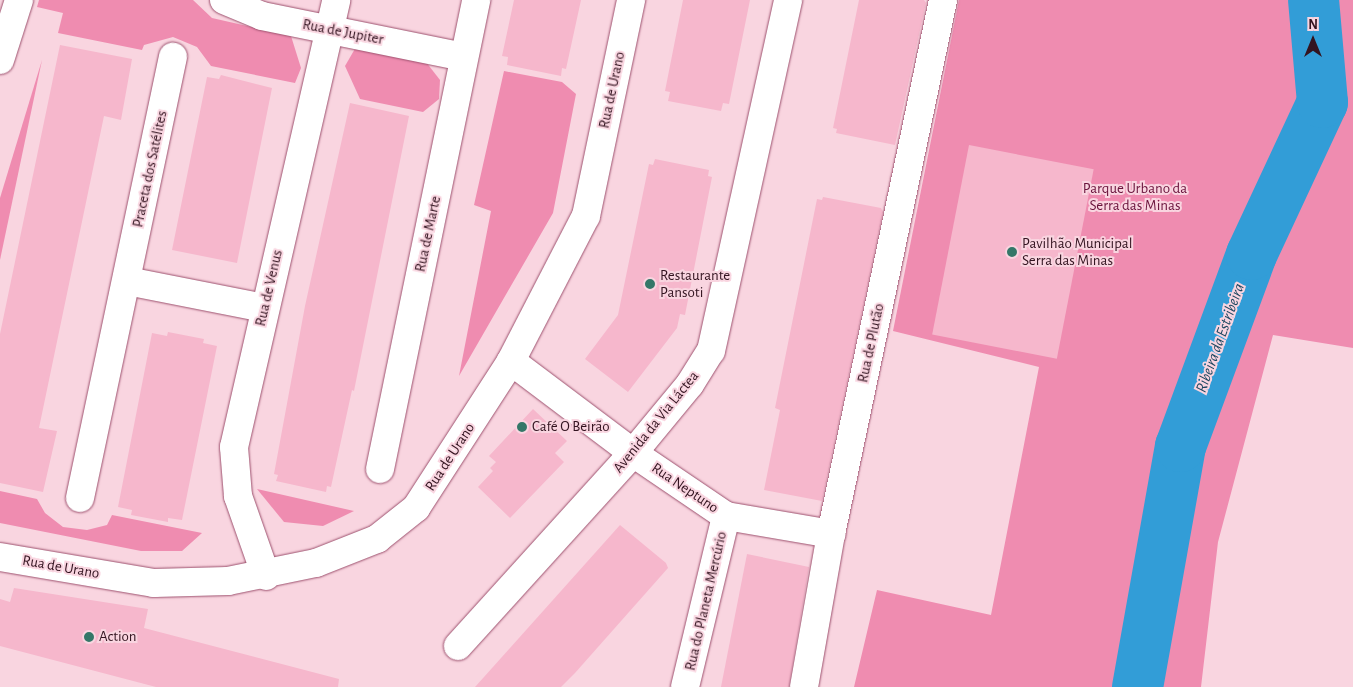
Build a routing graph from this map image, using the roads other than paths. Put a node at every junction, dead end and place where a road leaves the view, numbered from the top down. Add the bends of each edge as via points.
1 (19, 0) edge
2 (224, 0) edge
3 (336, 0) edge
4 (476, 0) edge
5 (631, 0) edge
6 (788, 0) edge
7 (943, 0) edge
8 (331, 29) junction
9 (173, 57) dead end
10 (464, 57) junction
11 (0, 60) edge
12 (127, 282) junction
13 (264, 308) junction
14 (511, 361) junction
15 (633, 453) junction
16 (380, 469) dead end
17 (80, 498) dead end
18 (726, 516) junction
19 (831, 534) junction
20 (0, 557) edge
21 (266, 576) junction
22 (458, 646) dead end
23 (685, 687) edge
24 (804, 687) edge

1 - 11 street
2 - 8 street, Rua de Jupiter via 262,16
3 - 8 street, Rua de Venus
4 - 10 street, Rua de Marte
5 - 14 street, Rua de Urano via 586,216
6 - 15 street, Avenida da Via Láctea via 711,351 690,384
7 - 19 street, Rua de Plutão
8 - 10 street, Rua de Jupiter
8 - 13 street, Rua de Venus
9 - 12 street, Praceta dos Satélites
10 - 16 street, Rua de Marte
12 - 13 street
12 - 17 street, Praceta dos Satélites
13 - 21 street, Rua de Venus via 234,447 238,496
14 - 15 street, Rua Neptuno
14 - 21 street, Rua de Urano via 416,508 377,539 316,563
15 - 18 street, Rua Neptuno
15 - 22 street, Avenida da Via Láctea
18 - 19 street, Rua Neptuno
18 - 23 street, Rua do Planeta Mercúrio
19 - 24 street, Rua de Plutão
20 - 21 street, Rua de Urano via 154,583 228,582

